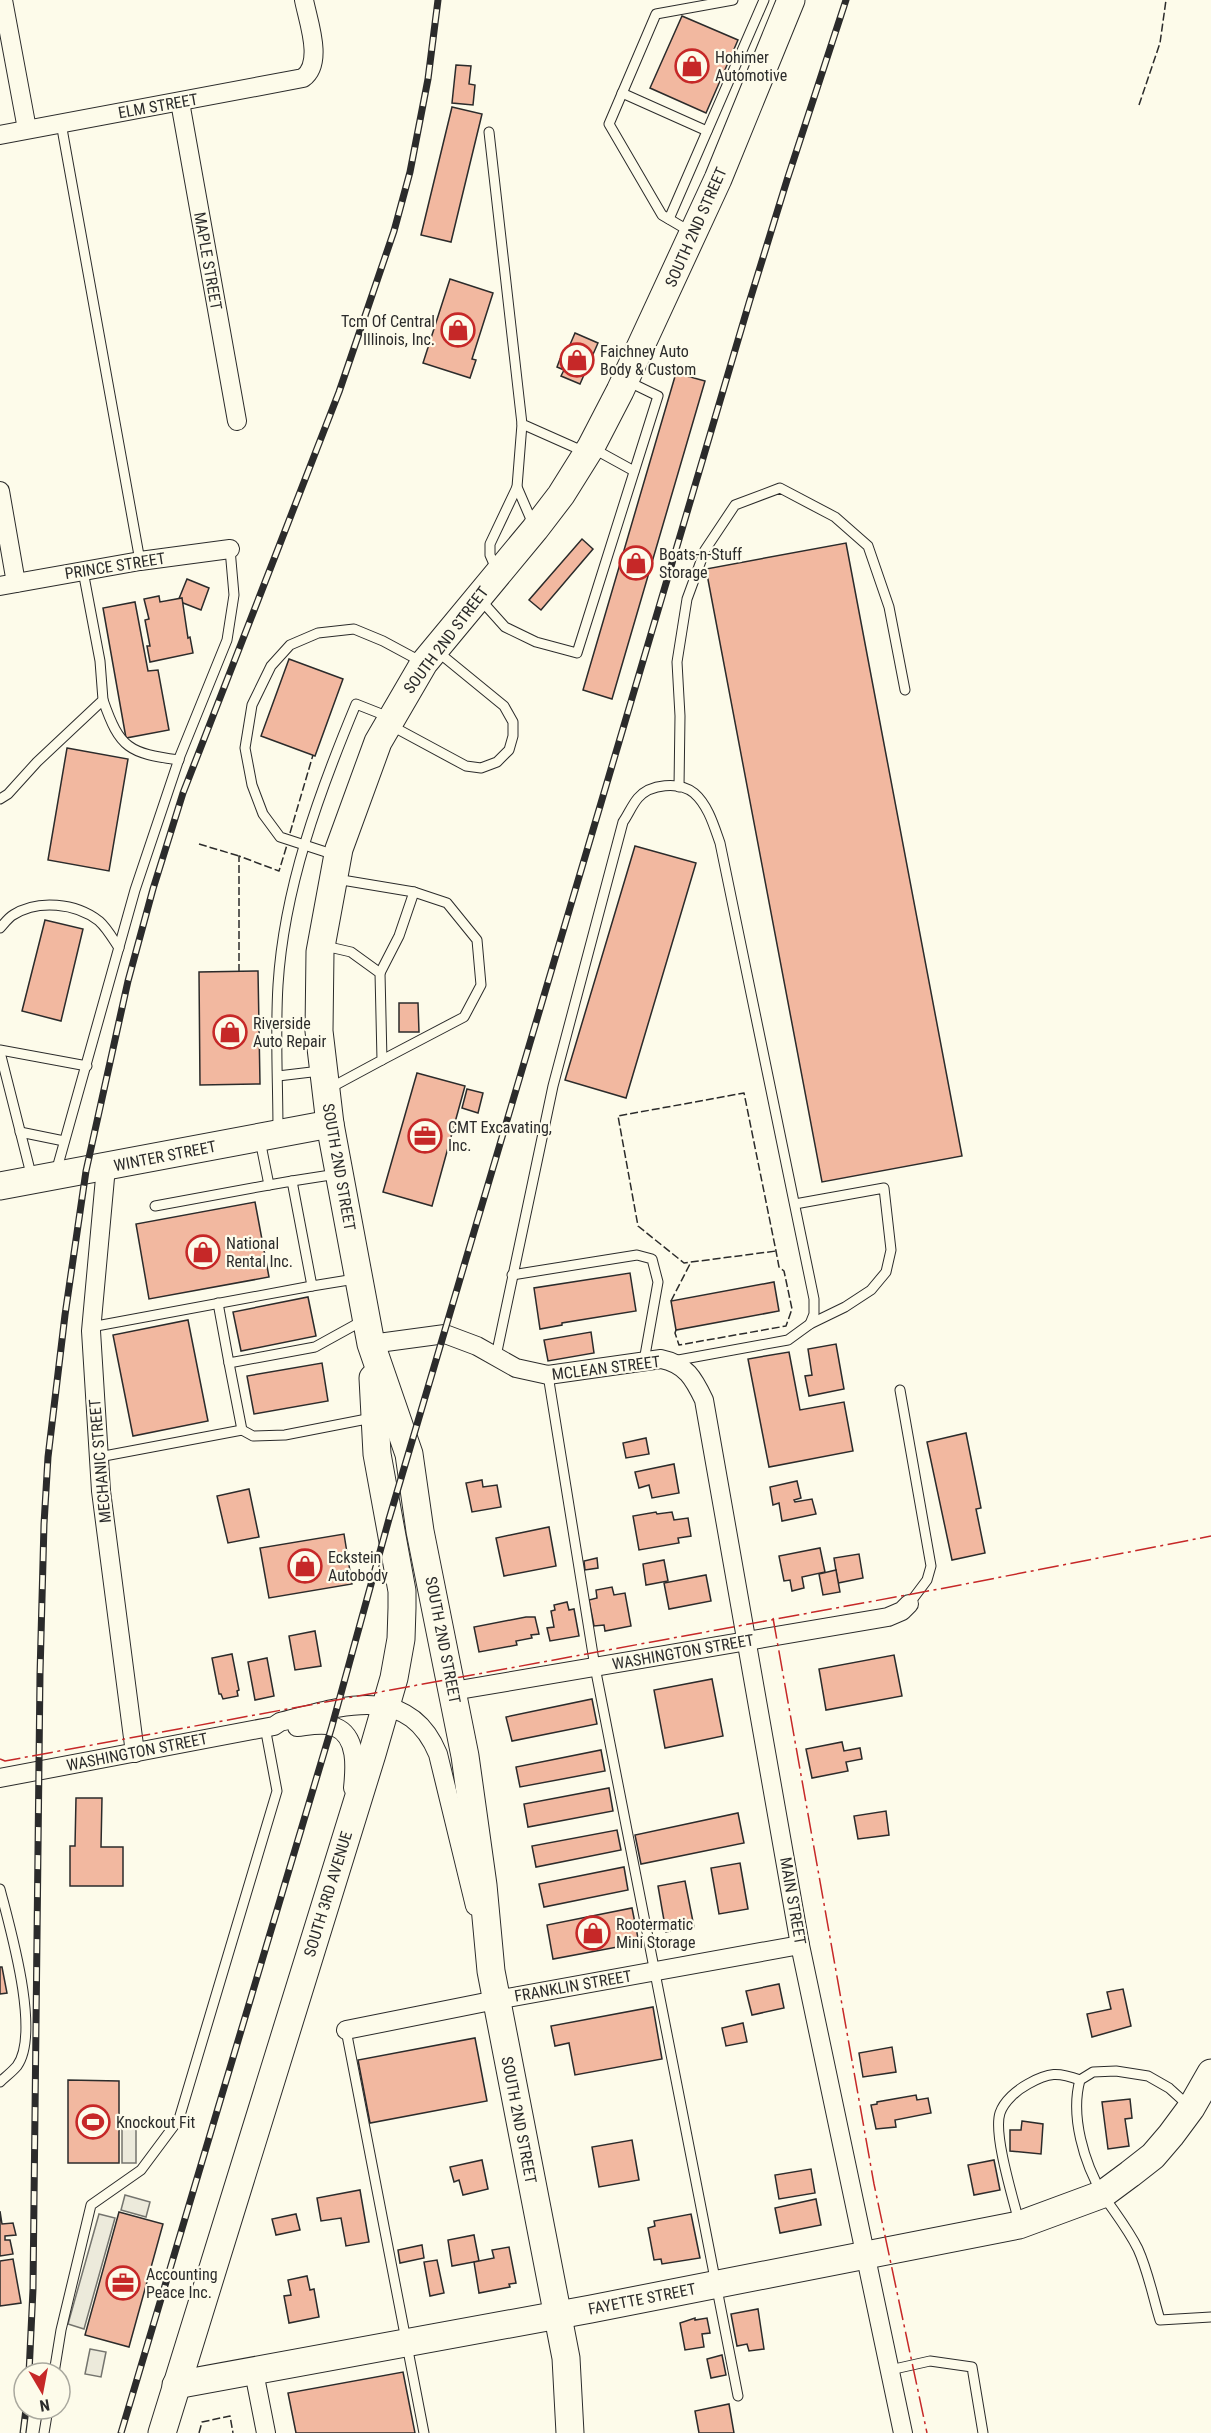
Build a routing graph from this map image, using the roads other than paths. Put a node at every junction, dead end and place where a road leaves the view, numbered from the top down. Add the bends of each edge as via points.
1 (3, 0) edge
2 (304, 0) edge
3 (733, 0) edge
4 (782, 1) edge
5 (705, 2) edge
6 (746, 75) junction
7 (622, 93) junction
8 (180, 102) junction
9 (61, 123) junction
10 (27, 129) junction
11 (707, 131) junction
12 (489, 132) dead end
13 (0, 135) edge
14 (669, 219) junction
15 (693, 233) junction
16 (625, 380) junction
17 (237, 420) dead end
18 (522, 424) junction
19 (589, 450) junction
20 (634, 471) junction
21 (517, 487) junction
22 (0, 491) edge
23 (535, 529) junction
24 (230, 549) joint
25 (140, 561) junction
26 (83, 571) junction
27 (498, 573) junction
28 (8, 584) edge
29 (478, 596) junction
30 (430, 656) junction
31 (905, 690) dead end
32 (103, 700) junction
33 (389, 721) junction
34 (179, 760) junction
35 (679, 787) junction
36 (0, 799) edge
37 (305, 845) junction
38 (335, 867) junction
39 (414, 892) junction
40 (0, 928) edge
41 (320, 945) junction
42 (119, 948) junction
43 (380, 973) junction
44 (0, 1051) edge
45 (382, 1060) junction
46 (87, 1066) junction
47 (278, 1076) junction
48 (324, 1081) junction
49 (330, 1124) junction
50 (20, 1132) junction
51 (269, 1136) junction
52 (64, 1142) junction
53 (106, 1167) junction
54 (339, 1173) junction
55 (44, 1178) junction
56 (292, 1181) junction
57 (269, 1185) junction
58 (0, 1186) edge
59 (795, 1204) junction
60 (155, 1206) dead end
61 (512, 1275) junction
62 (359, 1278) junction
63 (312, 1286) junction
64 (218, 1303) junction
65 (810, 1324) junction
66 (91, 1327) junction
67 (369, 1331) junction
68 (496, 1356) junction
69 (644, 1361) junction
70 (671, 1361) junction
71 (229, 1363) junction
72 (687, 1371) joint
73 (548, 1376) junction
74 (900, 1390) dead end
75 (385, 1416) junction
76 (242, 1430) junction
77 (99, 1457) junction
78 (909, 1604) joint
79 (748, 1641) junction
80 (596, 1667) junction
81 (453, 1692) junction
82 (386, 1707) junction
83 (269, 1727) junction
84 (135, 1753) junction
85 (0, 1778) edge
86 (349, 1826) junction
87 (0, 1889) edge
88 (800, 1945) junction
89 (491, 1971) junction
90 (655, 1971) junction
91 (496, 2000) junction
92 (346, 2030) joint
93 (1211, 2073) edge
94 (1080, 2080) junction
95 (0, 2082) edge
96 (1191, 2108) junction
97 (1103, 2194) junction
98 (1019, 2225) junction
99 (864, 2255) junction
100 (716, 2284) junction
101 (557, 2316) junction
102 (1211, 2317) edge
103 (406, 2343) junction
104 (56, 2361) edge
105 (890, 2370) junction
106 (254, 2372) junction
107 (176, 2385) junction
108 (738, 2396) dead end
109 (162, 2433) edge
110 (266, 2433) edge
111 (424, 2433) edge
112 (570, 2433) edge
113 (903, 2433) edge
114 (982, 2433) edge

1 - 10 street
2 - 8 street, ELM STREET via 314,53 312,69 303,78
3 - 5 lane
4 - 6 main road, SOUTH 2ND STREET
5 - 7 lane via 656,14
6 - 11 lane
6 - 15 main road, SOUTH 2ND STREET via 718,179
7 - 11 lane
7 - 14 lane via 609,124 662,215
8 - 9 street, ELM STREET
8 - 17 street, MAPLE STREET
9 - 10 street, ELM STREET
9 - 25 lane
10 - 13 street, ELM STREET
11 - 14 lane
12 - 18 lane
14 - 15 lane
15 - 16 main road, SOUTH 2ND STREET
16 - 19 main road, SOUTH 2ND STREET
16 - 20 lane via 658,396
18 - 19 lane
18 - 21 lane
19 - 20 lane
19 - 23 main road, SOUTH 2ND STREET
20 - 29 lane via 577,652 536,642 505,627
21 - 23 lane
21 - 27 lane via 490,544
22 - 28 street
23 - 27 main road, SOUTH 2ND STREET
24 - 25 street, PRINCE STREET
24 - 34 lane via 234,595 227,640
25 - 26 street, PRINCE STREET
26 - 28 street, PRINCE STREET
26 - 32 lane
27 - 29 main road, SOUTH 2ND STREET
29 - 30 main road, SOUTH 2ND STREET
30 - 33 main road, SOUTH 2ND STREET
30 - 33 lane via 504,706 513,722 508,750 497,762 481,768 466,766
30 - 37 lane via 354,629 318,633 290,645 271,666 252,705 245,748 252,785 263,814 280,837
31 - 35 lane via 889,607 868,546 835,517 780,488 735,505 705,550 687,599 677,662
32 - 34 lane via 112,728 124,744 148,756
32 - 36 lane
33 - 37 lane via 356,704
33 - 38 main road, SOUTH 2ND STREET via 378,742
34 - 42 lane
35 - 59 lane via 693,792 707,809 720,843
35 - 61 lane via 656,786 638,798 623,822 553,1086
37 - 38 lane
37 - 47 lane via 287,919 278,984
38 - 39 lane
38 - 41 main road, SOUTH 2ND STREET
39 - 43 lane via 399,936
39 - 45 lane via 447,903 477,940 481,985 464,1017
40 - 42 lane via 11,915 32,906 54,905 81,911 99,922
41 - 43 lane via 351,952
41 - 48 main road, SOUTH 2ND STREET via 318,988
42 - 46 lane
43 - 45 lane
44 - 46 lane
44 - 50 lane
45 - 48 lane
46 - 52 lane
47 - 48 lane
47 - 51 lane
48 - 49 main road, SOUTH 2ND STREET
49 - 51 main road, WINTER STREET
49 - 54 main road, SOUTH 2ND STREET
50 - 52 lane
50 - 55 lane
51 - 53 main road, WINTER STREET
51 - 57 lane
52 - 55 lane
53 - 55 main road, WINTER STREET
53 - 66 street, MECHANIC STREET
54 - 56 lane
54 - 62 main road, SOUTH 2ND STREET
55 - 58 main road, WINTER STREET
56 - 57 lane
56 - 63 lane
57 - 60 lane
59 - 65 lane via 814,1299
59 - 65 lane, MCLEAN STREET via 884,1188 889,1222 891,1250 886,1272 871,1290
61 - 68 lane
61 - 69 lane via 637,1255 652,1258 658,1282
62 - 63 lane
62 - 67 main road, SOUTH 2ND STREET
63 - 64 lane
64 - 66 lane
64 - 71 lane
65 - 70 lane, MCLEAN STREET via 788,1340
66 - 77 street, MECHANIC STREET
67 - 68 street, MCLEAN STREET via 445,1334
67 - 71 lane via 315,1347
67 - 75 main road, SOUTH 3RD AVENUE
68 - 73 street, MCLEAN STREET via 516,1368
69 - 70 street, MCLEAN STREET
69 - 73 street, MCLEAN STREET
70 - 72 street, MCLEAN STREET
71 - 76 lane
72 - 79 street, MAIN STREET via 704,1400
73 - 80 lane
74 - 78 lane via 931,1566 927,1580
75 - 76 lane via 285,1435 254,1436
75 - 81 main road, SOUTH 2ND STREET via 409,1454 420,1531
75 - 82 main road, SOUTH 3RD AVENUE via 377,1454 402,1591 401,1639
76 - 77 lane
77 - 84 street, MECHANIC STREET
78 - 79 street, WASHINGTON STREET via 888,1617
79 - 80 street, WASHINGTON STREET
79 - 88 street, MAIN STREET
80 - 81 street, WASHINGTON STREET
80 - 90 lane
81 - 89 main road, SOUTH 2ND STREET via 475,1823
82 - 83 street, WASHINGTON STREET via 346,1706
82 - 86 main road, SOUTH 3RD AVENUE
82 - 89 street, WASHINGTON STREET via 412,1717 427,1731 438,1754
83 - 84 street, WASHINGTON STREET
83 - 86 street, WASHINGTON STREET via 332,1726 342,1731 350,1741 355,1760
83 - 104 lane via 277,1791 179,2118 141,2170 92,2205
84 - 85 street, WASHINGTON STREET
86 - 107 main road, SOUTH 3RD AVENUE
87 - 95 lane via 18,1962 28,2028 18,2065
88 - 90 street, FRANKLIN STREET
88 - 99 street, MAIN STREET
89 - 91 main road, SOUTH 2ND STREET
90 - 91 street, FRANKLIN STREET
90 - 100 lane
91 - 92 street, FRANKLIN STREET
91 - 101 main road, SOUTH 2ND STREET
92 - 103 lane
93 - 96 main road, FAYETTE STREET
94 - 96 lane via 1093,2072 1148,2076
94 - 97 lane via 1076,2096 1083,2146
94 - 98 lane via 1060,2073 1041,2077 1008,2100 1000,2113 999,2136
96 - 97 main road, FAYETTE STREET via 1153,2156
97 - 98 main road, FAYETTE STREET
97 - 102 lane via 1139,2253 1160,2320
98 - 99 main road, FAYETTE STREET
99 - 100 main road, FAYETTE STREET
99 - 105 street, MAIN STREET
100 - 101 main road, FAYETTE STREET
100 - 108 lane
101 - 103 main road, FAYETTE STREET
101 - 112 main road, SOUTH 2ND STREET via 566,2358
103 - 106 main road, FAYETTE STREET
103 - 111 lane
105 - 113 street, MAIN STREET
105 - 114 lane via 930,2361 972,2367
106 - 107 main road, FAYETTE STREET
106 - 110 street
107 - 109 main road, SOUTH 3RD AVENUE

